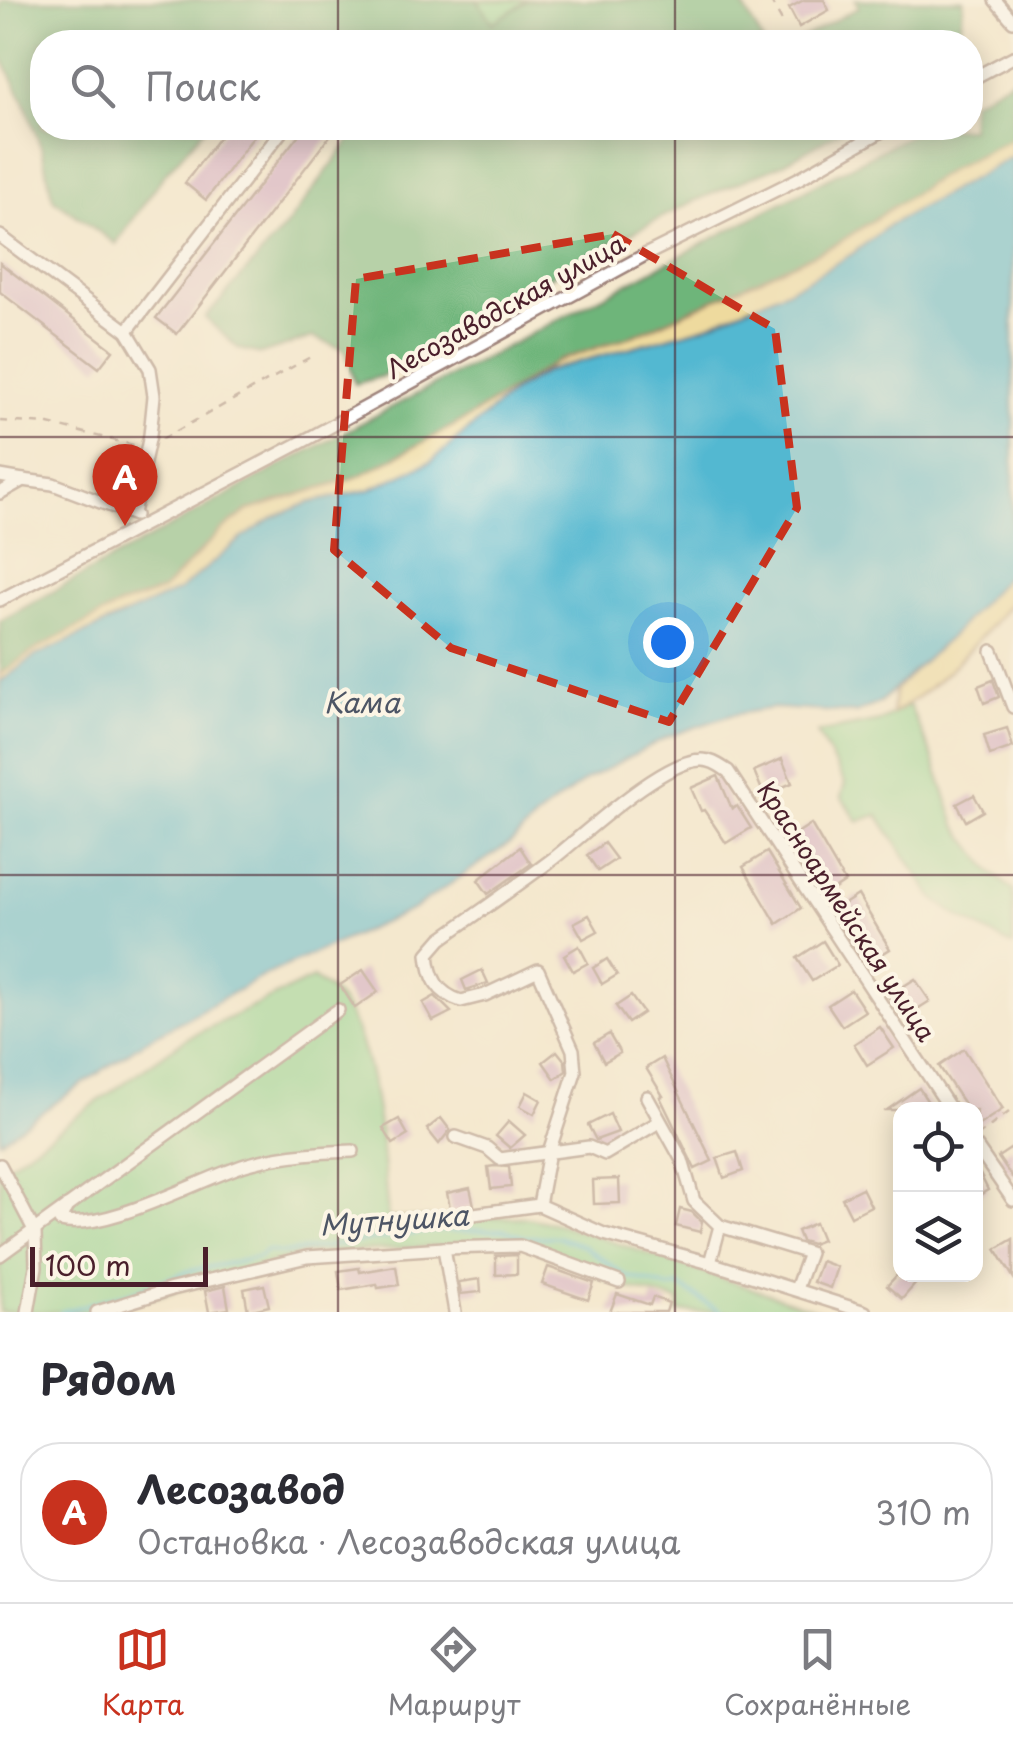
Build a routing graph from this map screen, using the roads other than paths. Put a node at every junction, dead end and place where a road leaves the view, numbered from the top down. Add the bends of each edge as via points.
1 (995, 0) edge
2 (1013, 21) edge
3 (1013, 57) edge
4 (983, 73) edge
5 (275, 140) edge
6 (866, 140) edge
7 (0, 236) edge
8 (127, 331) junction
9 (0, 476) edge
10 (24, 480) junction
11 (0, 493) edge
12 (133, 513) junction
13 (145, 524) junction
14 (0, 600) edge
15 (992, 651) dead end
16 (1013, 707) edge
17 (338, 1010) dead end
18 (647, 1097) dead end
19 (946, 1102) edge
20 (659, 1122) junction
21 (456, 1137) dead end
22 (353, 1152) dead end
23 (549, 1152) junction
24 (983, 1156) edge
25 (0, 1165) edge
26 (1013, 1200) edge
27 (69, 1202) junction
28 (539, 1205) junction
29 (474, 1214) dead end
30 (720, 1226) junction
31 (36, 1232) junction
32 (444, 1248) junction
33 (0, 1255) edge
34 (710, 1263) junction
35 (619, 1282) dead end
36 (796, 1288) junction
37 (28, 1311) edge
38 (98, 1312) edge
39 (455, 1312) edge
40 (865, 1312) edge

1 - 2 street
3 - 4 street
5 - 8 street
6 - 13 street, Лесозаводская улица
7 - 8 street
8 - 12 street via 150,369 154,396
9 - 10 street
10 - 11 street
10 - 12 street
12 - 13 street
13 - 14 street, Лесозаводская улица
15 - 16 street
17 - 27 street
18 - 20 street
19 - 23 street, Красноармейская улица via 728,771 699,760 641,788 428,954 430,976 440,990 461,1000 538,970 573,1050 575,1072
20 - 23 street via 605,1154 589,1147
20 - 30 street via 682,1160 694,1201
21 - 23 street via 500,1159
22 - 27 street via 247,1164 74,1225 60,1221
23 - 28 street, Красноармейская улица
24 - 26 street
25 - 31 street
27 - 31 street
28 - 29 street
28 - 34 street via 604,1234
30 - 34 street
30 - 36 street via 809,1253
31 - 33 street
31 - 37 street
32 - 35 street via 520,1246
32 - 38 street via 307,1257
32 - 39 street
34 - 36 street
36 - 40 street

